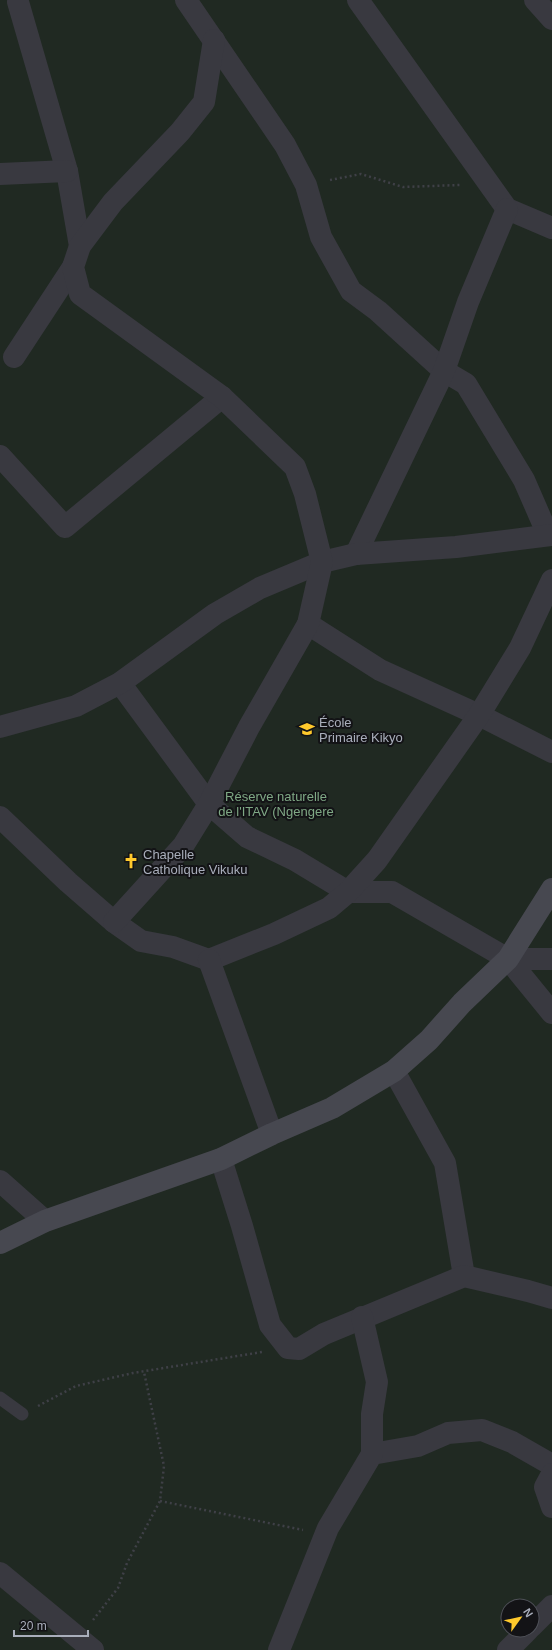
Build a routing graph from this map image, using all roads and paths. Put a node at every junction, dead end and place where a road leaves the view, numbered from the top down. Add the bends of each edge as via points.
1 (358, 0) edge
2 (535, 0) edge
3 (192, 2) edge
4 (15, 3) edge
5 (552, 19) edge
6 (214, 40) junction
7 (67, 171) junction
8 (0, 174) edge
9 (491, 184) junction
10 (306, 185) junction
11 (507, 209) junction
12 (552, 228) edge
13 (80, 246) junction
14 (73, 267) junction
15 (14, 357) dead end
16 (444, 371) junction
17 (222, 397) junction
18 (0, 456) edge
19 (550, 535) edge
20 (356, 554) junction
21 (322, 562) junction
22 (552, 580) edge
23 (308, 624) junction
24 (120, 683) junction
25 (479, 715) junction
26 (0, 727) edge
27 (552, 752) edge
28 (209, 804) junction
29 (0, 816) edge
30 (552, 889) edge
31 (348, 892) junction
32 (114, 922) junction
33 (508, 959) junction
34 (552, 959) edge
35 (209, 960) junction
36 (552, 1013) edge
37 (394, 1071) junction
38 (272, 1134) junction
39 (221, 1160) junction
40 (0, 1181) edge
41 (45, 1222) junction
42 (0, 1243) edge
43 (464, 1276) junction
44 (552, 1298) edge
45 (362, 1317) junction
46 (288, 1348) junction
47 (144, 1372) junction
48 (0, 1398) edge
49 (22, 1414) joint
50 (372, 1454) junction
51 (552, 1465) edge
52 (552, 1474) edge
53 (160, 1500) junction
54 (552, 1507) edge
55 (326, 1536) junction
56 (0, 1574) edge
57 (552, 1606) edge
58 (540, 1618) edge
59 (520, 1638) edge
60 (88, 1647) edge
61 (279, 1650) edge
62 (508, 1650) edge

1 - 9 street
2 - 5 street
3 - 6 street
4 - 7 street
6 - 10 street via 286,145
6 - 13 street via 204,102 180,132 113,202
7 - 8 street
7 - 13 street
9 - 10 path via 403,187 361,174
9 - 11 street
10 - 16 street via 321,237 351,291 378,311
11 - 12 street
11 - 16 street via 468,302
13 - 14 street
14 - 15 street
14 - 17 street via 80,294
16 - 19 street via 466,384 524,480
16 - 20 street
17 - 18 street via 65,527
17 - 21 street via 295,466 305,494
19 - 20 street via 456,547
20 - 21 street
21 - 23 street
21 - 24 street via 260,588 214,614
22 - 25 street via 520,648
23 - 25 street via 380,670
23 - 28 street via 249,727
24 - 26 street via 76,706
24 - 28 street
25 - 27 street
25 - 31 street via 377,860
28 - 31 street via 247,837 296,860
28 - 32 street via 183,846
29 - 32 street via 68,882
30 - 33 street
31 - 33 street via 392,892
31 - 35 street via 329,908
32 - 35 street via 141,941 174,947
33 - 34 street
33 - 36 street
33 - 37 street via 462,1003 429,1040
35 - 38 street
37 - 38 street via 332,1108
37 - 43 street via 445,1162
38 - 39 street
39 - 41 street
39 - 46 street via 270,1325
40 - 41 street
41 - 42 street
43 - 44 street
43 - 45 street
45 - 46 street via 324,1334 300,1350
45 - 50 street via 377,1382 372,1414
46 - 47 path
47 - 49 path via 76,1386
47 - 53 path via 164,1466
48 - 49 lane
50 - 51 street via 418,1446 448,1433 482,1430 512,1442
50 - 55 street
52 - 54 street via 546,1487
53 - 55 path
53 - 60 path via 127,1563 118,1588 94,1616
55 - 61 street
56 - 60 street
57 - 58 street
59 - 62 street

